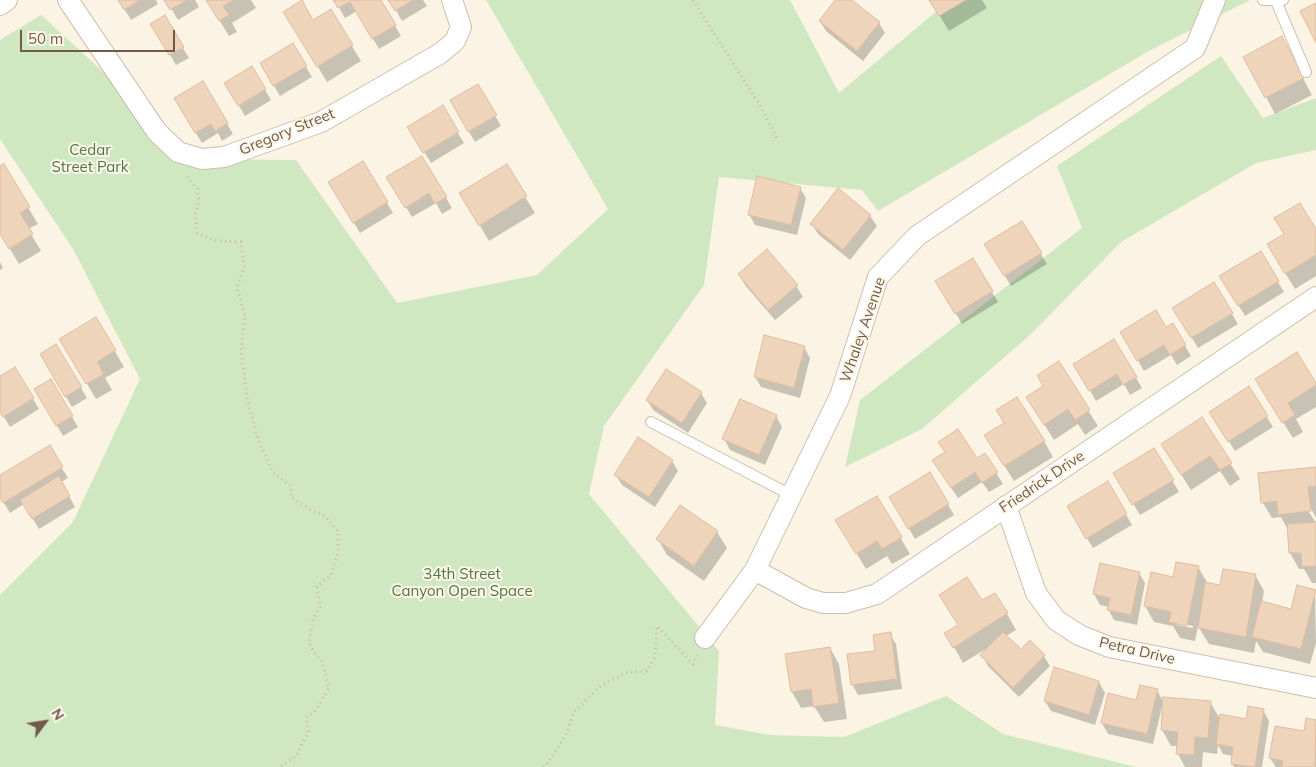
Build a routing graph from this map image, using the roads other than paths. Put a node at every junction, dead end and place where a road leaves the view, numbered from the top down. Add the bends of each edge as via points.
1 (7, 0) edge
2 (68, 0) edge
3 (452, 0) edge
4 (1215, 0) edge
5 (1263, 0) edge
6 (1280, 0) edge
7 (0, 4) edge
8 (1306, 72) dead end
9 (1316, 297) edge
10 (651, 422) dead end
11 (791, 495) junction
12 (1006, 506) junction
13 (754, 570) junction
14 (705, 638) road end
15 (1316, 688) edge

1 - 7 street
2 - 3 street, Gregory Street via 158,132 178,152 202,159 224,157 321,122 441,53 455,41 461,27
4 - 11 street, Whaley Avenue via 1195,48 917,236 878,277 840,396
5 - 6 lane
6 - 8 lane
9 - 12 street, Friedrick Drive
10 - 11 lane
11 - 13 street, Whaley Avenue
12 - 13 street, Friedrick Drive via 877,594 846,603 823,603 806,598
12 - 15 street, Petra Drive via 1036,593 1056,620 1079,635 1109,647
13 - 14 street, Whaley Avenue

